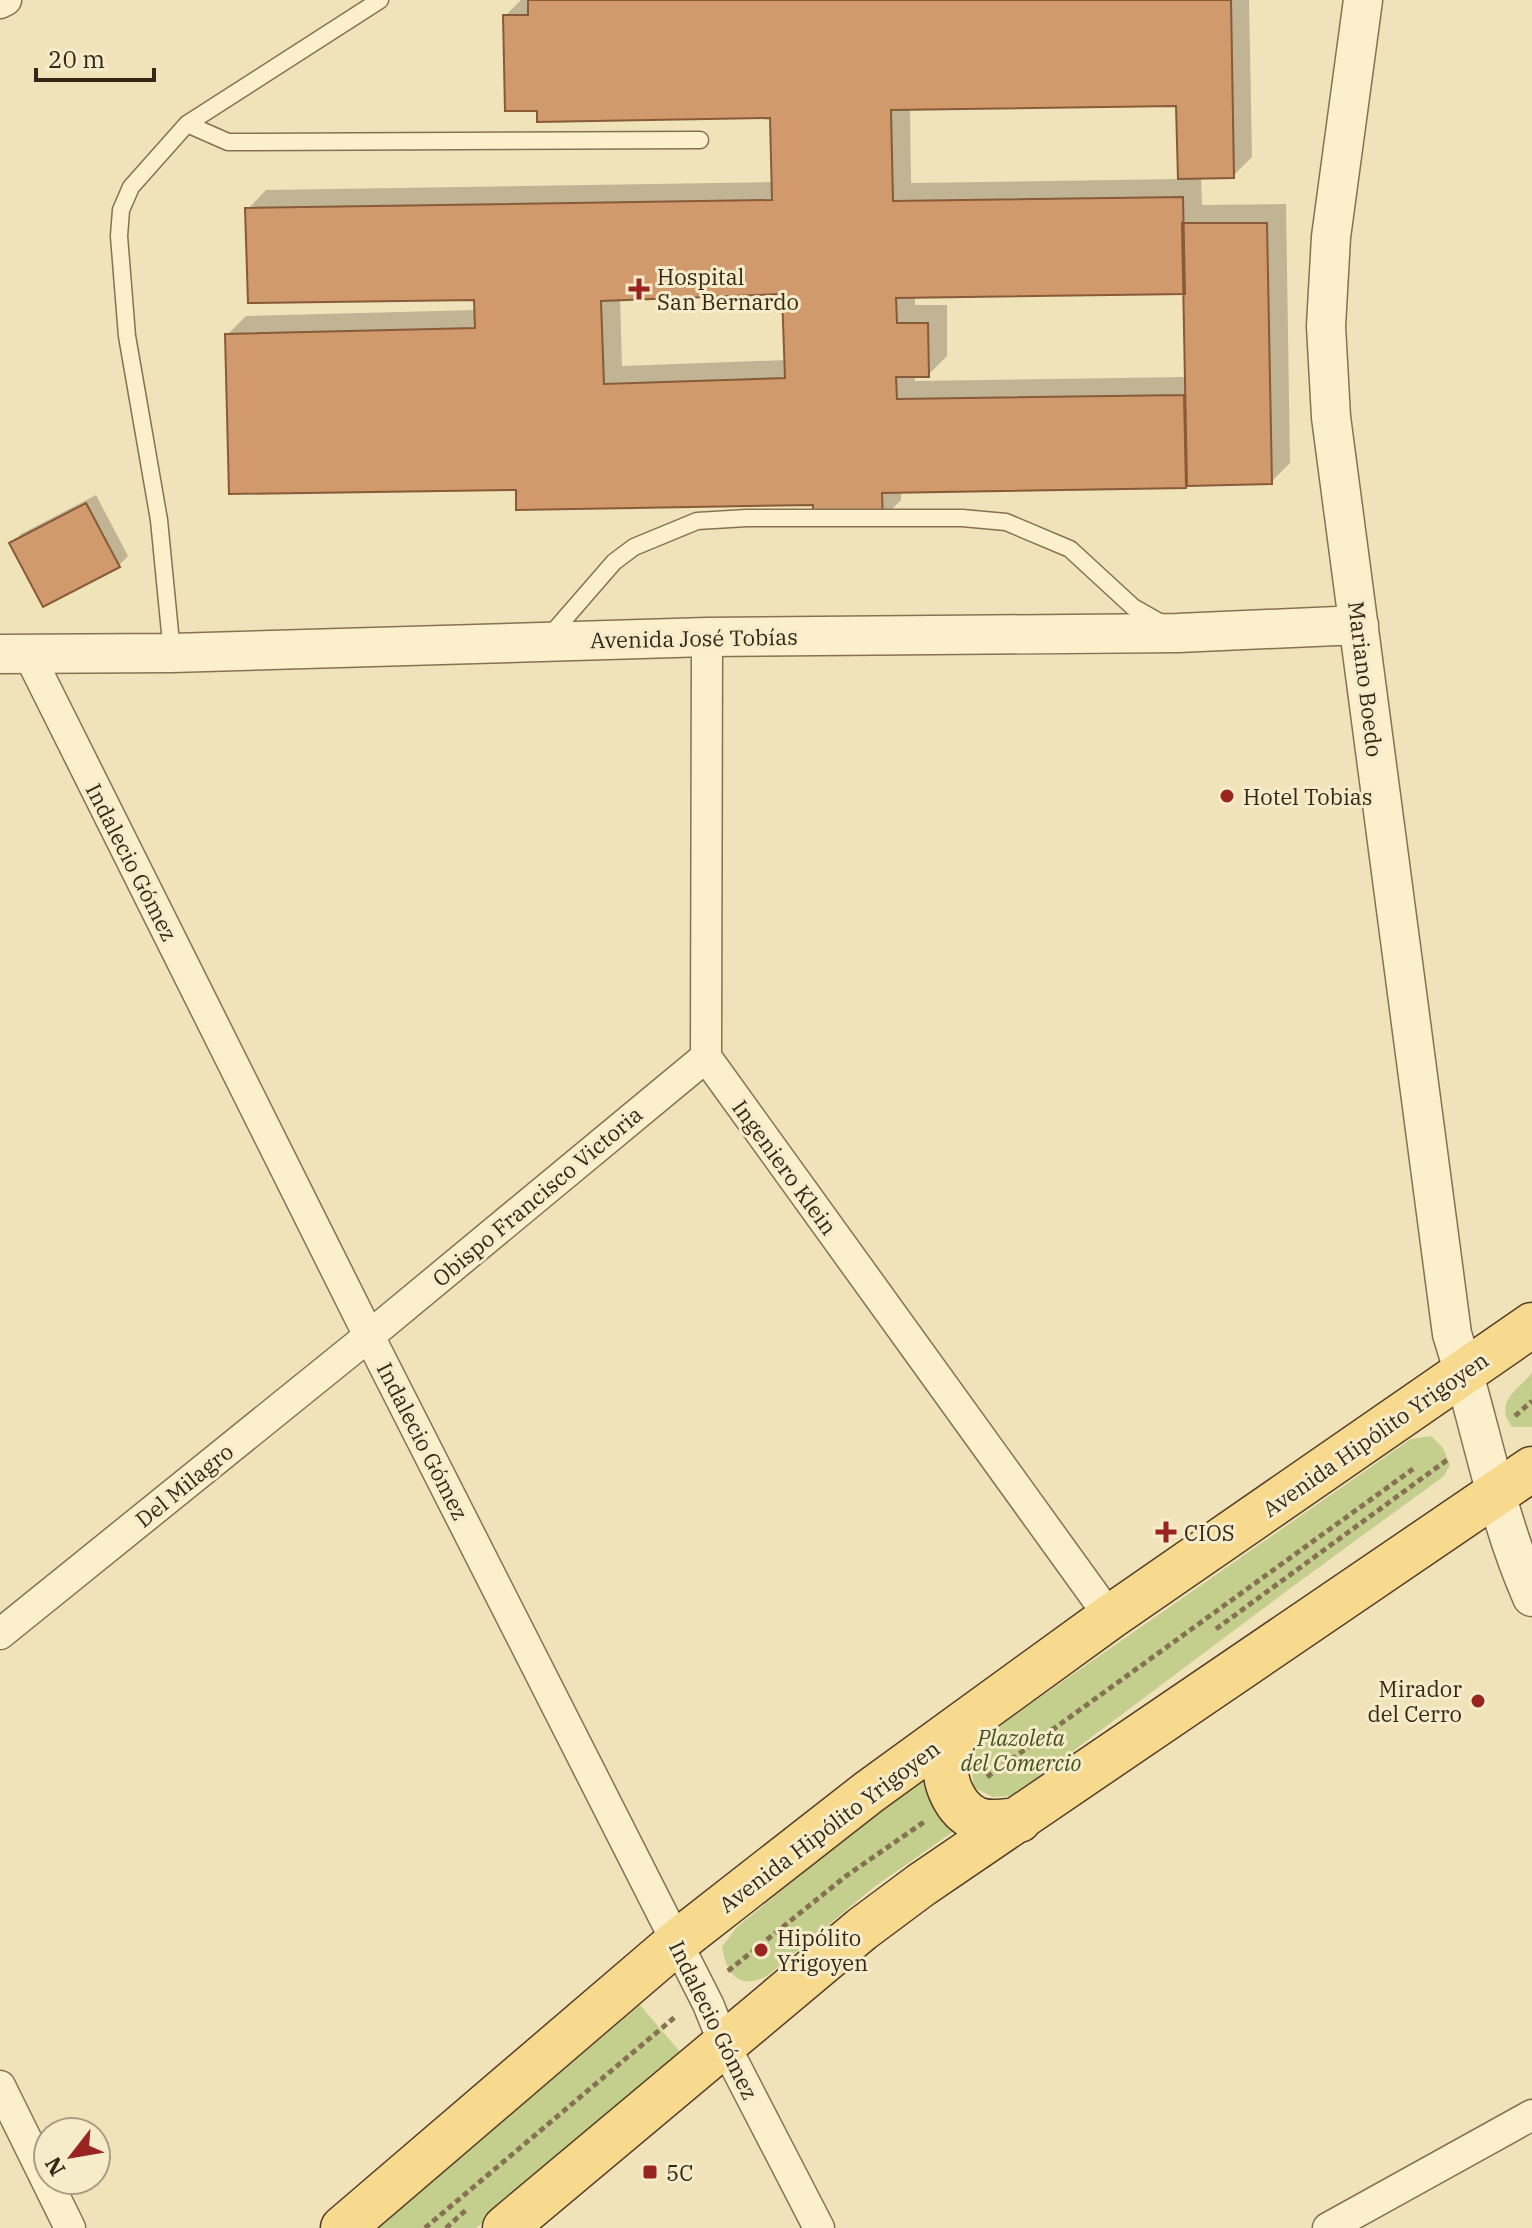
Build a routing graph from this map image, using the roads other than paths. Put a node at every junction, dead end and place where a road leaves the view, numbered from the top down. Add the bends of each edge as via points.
1 (6, 0) edge
2 (380, 0) edge
3 (1363, 0) edge
4 (0, 3) edge
5 (187, 124) junction
6 (700, 140) dead end
7 (1359, 625) junction
8 (1178, 633) junction
9 (707, 637) junction
10 (546, 640) junction
11 (172, 653) junction
12 (14, 654) edge
13 (706, 1057) junction
14 (1532, 1325) edge
15 (369, 1336) junction
16 (1464, 1373) junction
17 (1532, 1469) edge
18 (1496, 1494) junction
19 (1532, 1597) edge
20 (1110, 1617) junction
21 (0, 1634) edge
22 (958, 1728) junction
23 (1019, 1820) junction
24 (677, 1942) junction
25 (725, 2046) junction
26 (0, 2086) edge
27 (1532, 2115) edge
28 (70, 2228) edge
29 (343, 2228) edge
30 (505, 2228) edge
31 (819, 2228) edge
32 (1328, 2228) edge

1 - 4 street
2 - 5 lane
3 - 7 street, Mariano Boedo via 1331,237 1326,326 1331,417
5 - 6 lane via 228,142
5 - 11 lane via 131,187 121,210 119,236 127,336 159,520
7 - 8 street, Avenida José Tobías
7 - 16 street, Mariano Boedo via 1446,1299
8 - 9 street, Avenida José Tobías
8 - 10 lane via 1133,607 1070,549 1006,522 747,518 697,521 634,547 614,562
9 - 10 street, Avenida José Tobías
9 - 13 street
10 - 11 street, Avenida José Tobías
11 - 12 street, Avenida José Tobías
12 - 15 street, Indalecio Gómez
13 - 15 street, Obispo Francisco Victoria
13 - 20 street, Ingeniero Klein
14 - 16 main road, Avenida Hipólito Yrigoyen
15 - 21 street, Del Milagro
15 - 24 street, Indalecio Gómez
16 - 18 street, Mariano Boedo
16 - 20 main road, Avenida Hipólito Yrigoyen
17 - 18 main road
18 - 19 street, Mariano Boedo
18 - 23 main road
20 - 22 main road, Avenida Hipólito Yrigoyen
22 - 23 main road via 946,1763 955,1800 975,1819
22 - 24 main road, Avenida Hipólito Yrigoyen
23 - 25 main road via 862,1929
24 - 25 street, Indalecio Gómez
24 - 29 main road, Avenida Hipólito Yrigoyen
25 - 30 main road
25 - 31 street, Indalecio Gómez
26 - 28 street
27 - 32 street

